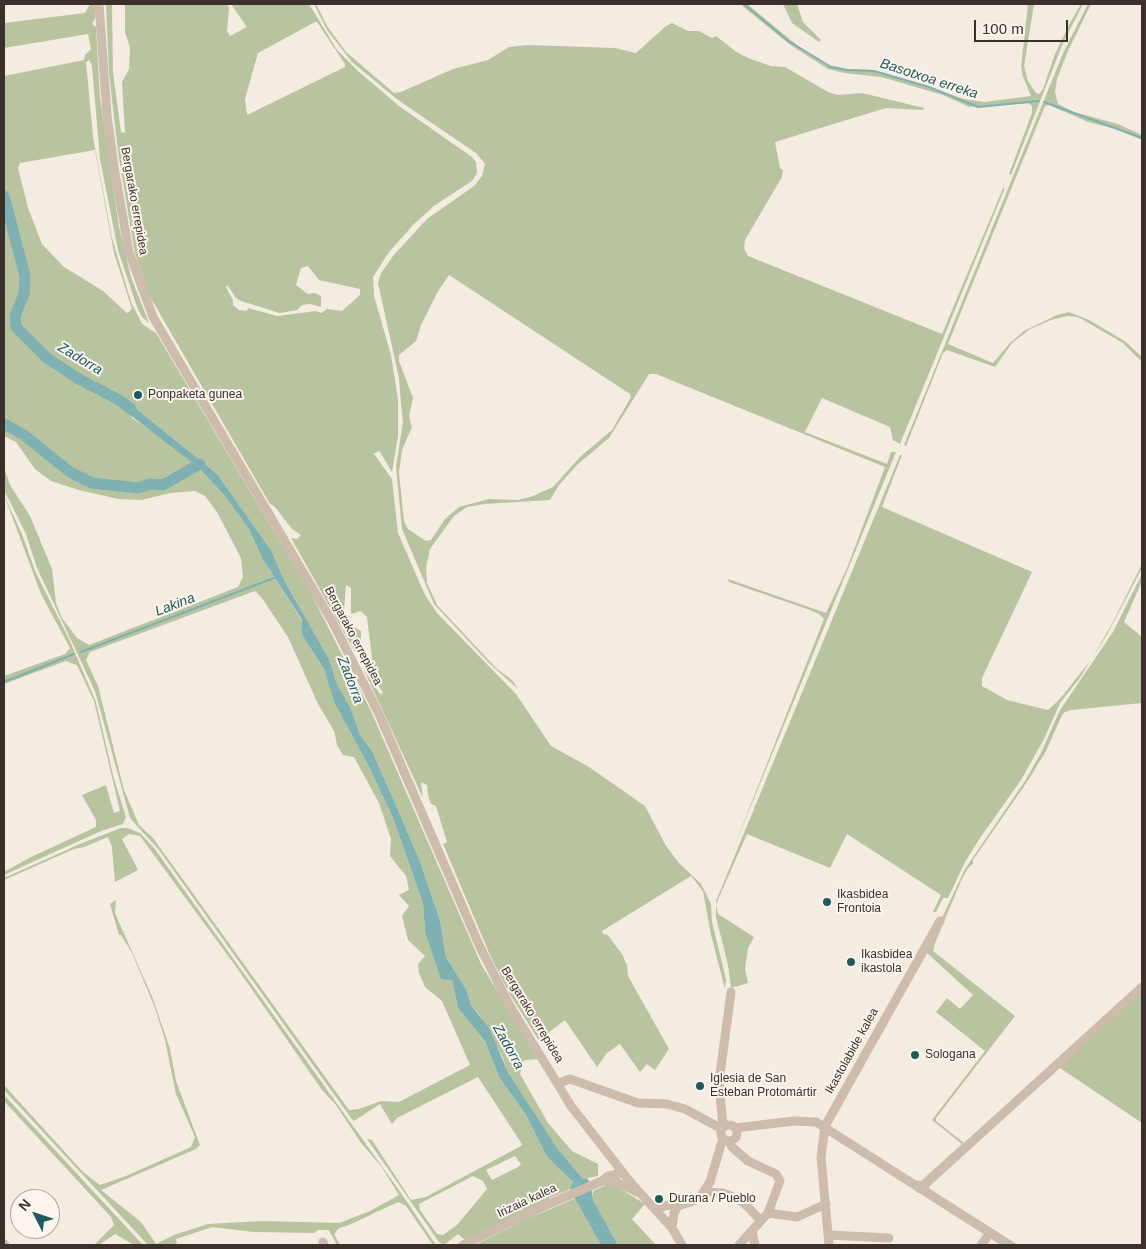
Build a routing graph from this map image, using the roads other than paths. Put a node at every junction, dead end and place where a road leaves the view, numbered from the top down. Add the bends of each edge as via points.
1 (99, 4) edge
2 (940, 921) dead end
3 (1142, 988) edge
4 (730, 992) dead end
5 (559, 1083) junction
6 (825, 1126) junction
7 (735, 1128) junction
8 (724, 1134) junction
9 (612, 1158) junction
10 (623, 1173) junction
11 (613, 1178) junction
12 (920, 1189) junction
13 (706, 1192) junction
14 (641, 1194) junction
15 (826, 1204) junction
16 (678, 1206) junction
17 (655, 1208) junction
18 (768, 1212) junction
19 (760, 1220) junction
20 (672, 1228) junction
21 (752, 1231) junction
22 (990, 1233) junction
23 (828, 1236) junction
24 (889, 1238) dead end
25 (463, 1245) edge
26 (682, 1245) edge
27 (739, 1245) edge
28 (755, 1245) edge
29 (829, 1245) edge
30 (981, 1245) edge
31 (1009, 1245) edge

1 - 5 street, Bergarako errepidea via 114,167 129,252 140,286 161,331 333,623 379,714 494,977
2 - 6 street, Ikastolabide kalea
3 - 12 street
4 - 8 street via 719,1082
5 - 8 street via 570,1078 638,1103 667,1104 685,1109
5 - 9 street, Bergarako errepidea via 572,1106
6 - 7 street via 816,1122 794,1121
6 - 12 street
6 - 15 street, Ikastolabide kalea via 821,1157
7 - 8 street via 730,1125
7 - 8 street via 736,1137
8 - 13 street
8 - 18 street via 732,1147 748,1161 779,1178
9 - 10 street, Bergarako errepidea
9 - 11 street
10 - 11 street, Irizaia kalea
10 - 14 street, Bergarako errepidea
11 - 14 street
11 - 25 street, Irizaia kalea
12 - 22 street
13 - 16 street via 699,1199
13 - 19 street via 723,1193 738,1199
14 - 17 street, Bergarako errepidea
15 - 18 street via 797,1218
15 - 23 street, Ikastolabide kalea
16 - 17 street via 669,1204
16 - 20 street
17 - 20 street, Bergarako errepidea
18 - 19 street
19 - 21 street
20 - 26 street, Bergarako errepidea
21 - 27 street
21 - 28 street
22 - 30 street
22 - 31 street
23 - 24 street
23 - 29 street, Ikastolabide kalea

